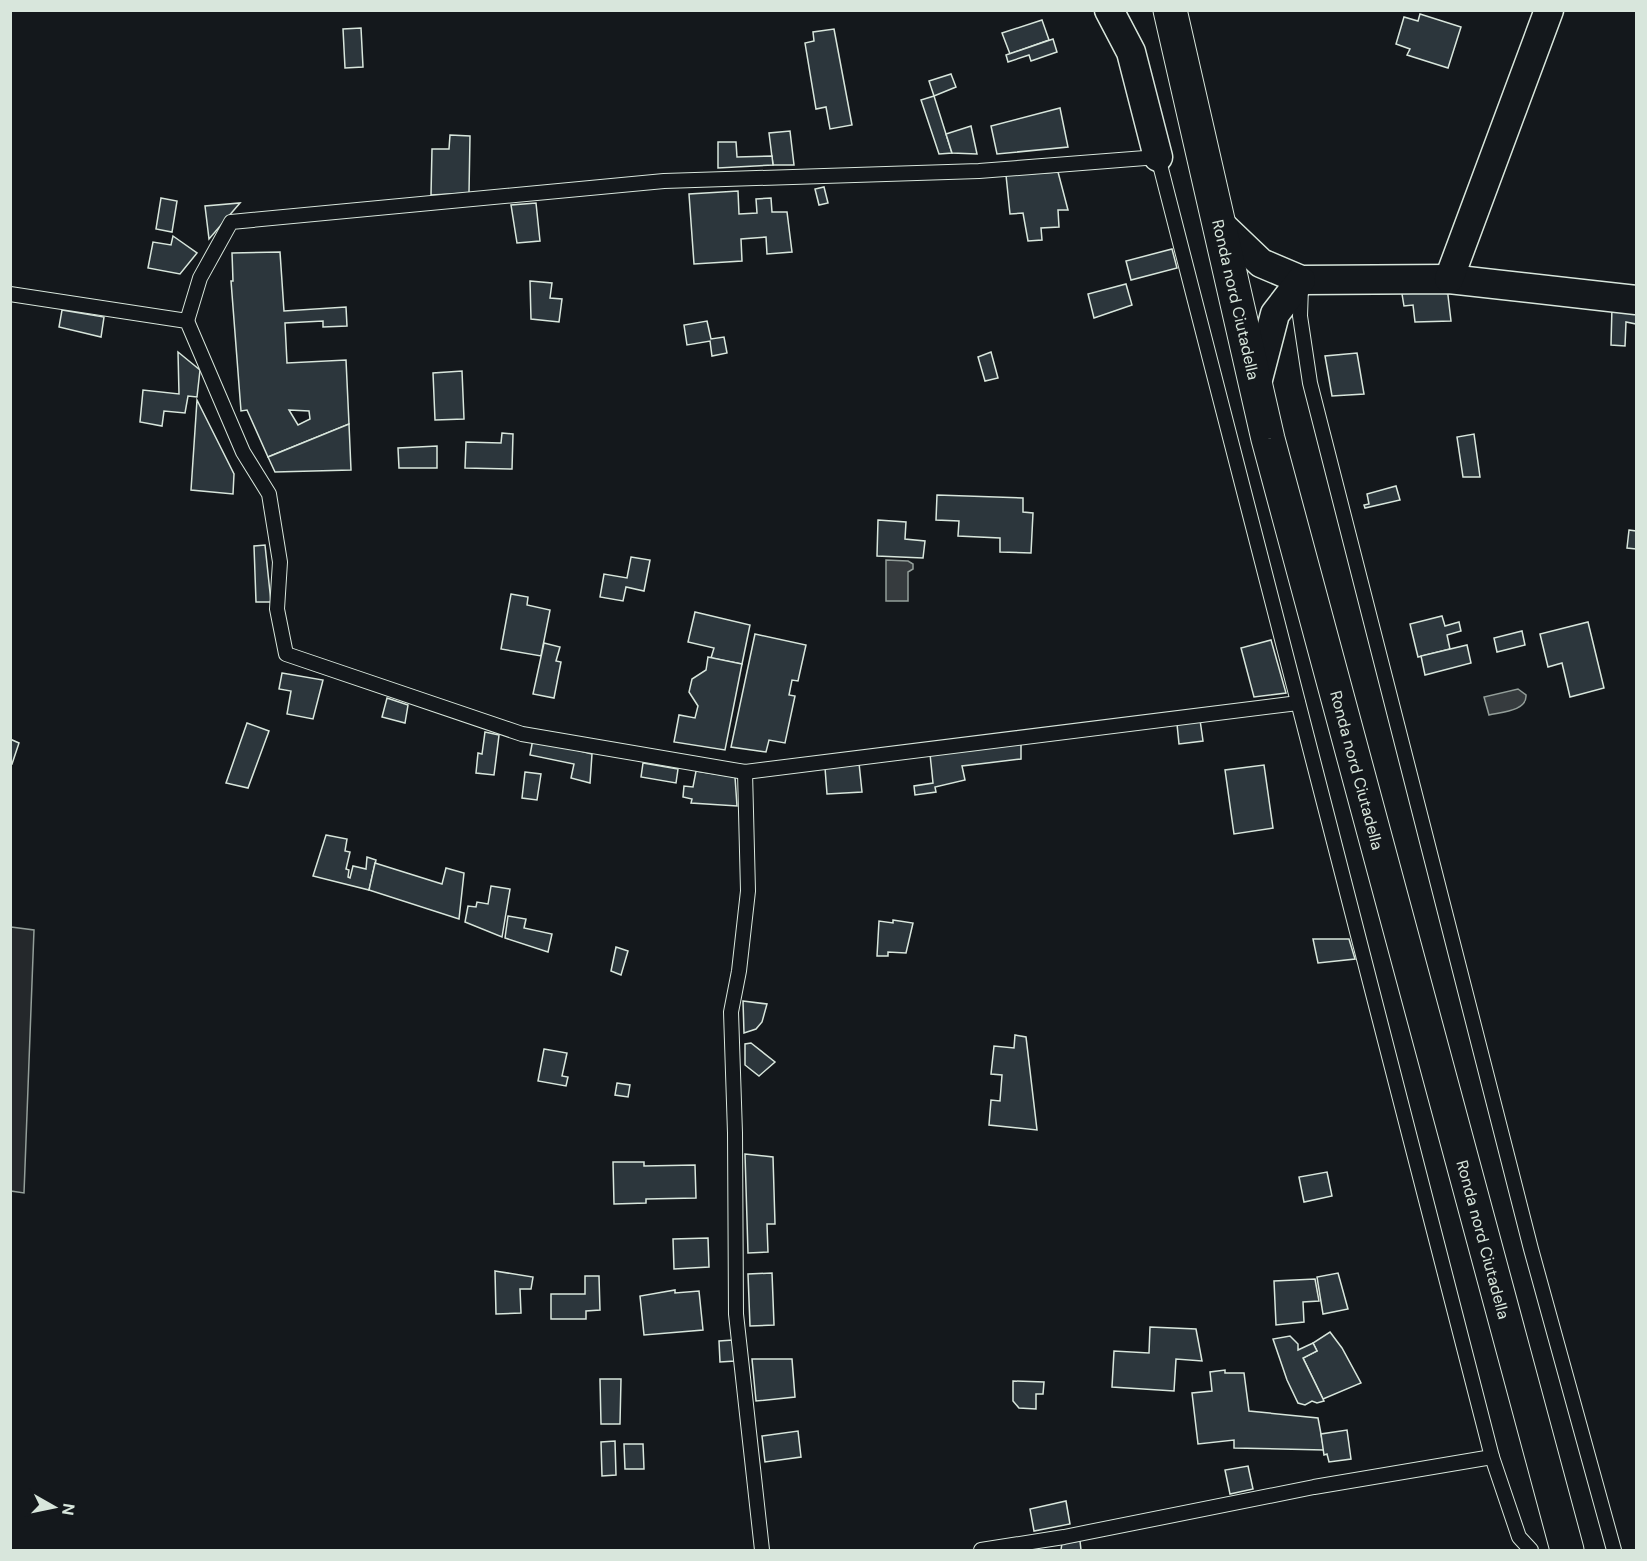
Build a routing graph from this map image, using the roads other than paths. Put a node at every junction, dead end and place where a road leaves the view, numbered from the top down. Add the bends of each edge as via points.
1 (1109, 10) edge
2 (1170, 10) edge
3 (1549, 10) edge
4 (1158, 157) junction
5 (1218, 221) junction
6 (1449, 279) junction
7 (1301, 280) junction
8 (10, 294) edge
9 (1636, 300) edge
10 (186, 321) junction
11 (1256, 387) junction
12 (1298, 703) junction
13 (745, 772) junction
14 (1492, 1457) junction
15 (1563, 1543) edge
16 (762, 1551) edge
17 (981, 1551) edge
18 (1531, 1551) edge
19 (1614, 1551) edge

1 - 4 street via 1131,52
2 - 5 main road, Ronda nord Ciutadella
3 - 6 street
4 - 10 lane via 979,171 664,181 231,222 200,278
4 - 12 lane
5 - 7 street via 1261,262
5 - 11 main road, Ronda nord Ciutadella
6 - 7 street
6 - 9 street
7 - 11 street via 1275,314
7 - 19 lane via 1300,316 1310,383 1528,1238
8 - 10 lane
10 - 13 lane via 243,452 269,494 280,562 277,609 286,654 522,734
11 - 15 main road, Ronda nord Ciutadella
12 - 13 lane
12 - 14 lane
13 - 16 lane via 748,891 731,1012 735,1314
14 - 17 lane
14 - 18 lane via 1520,1537

